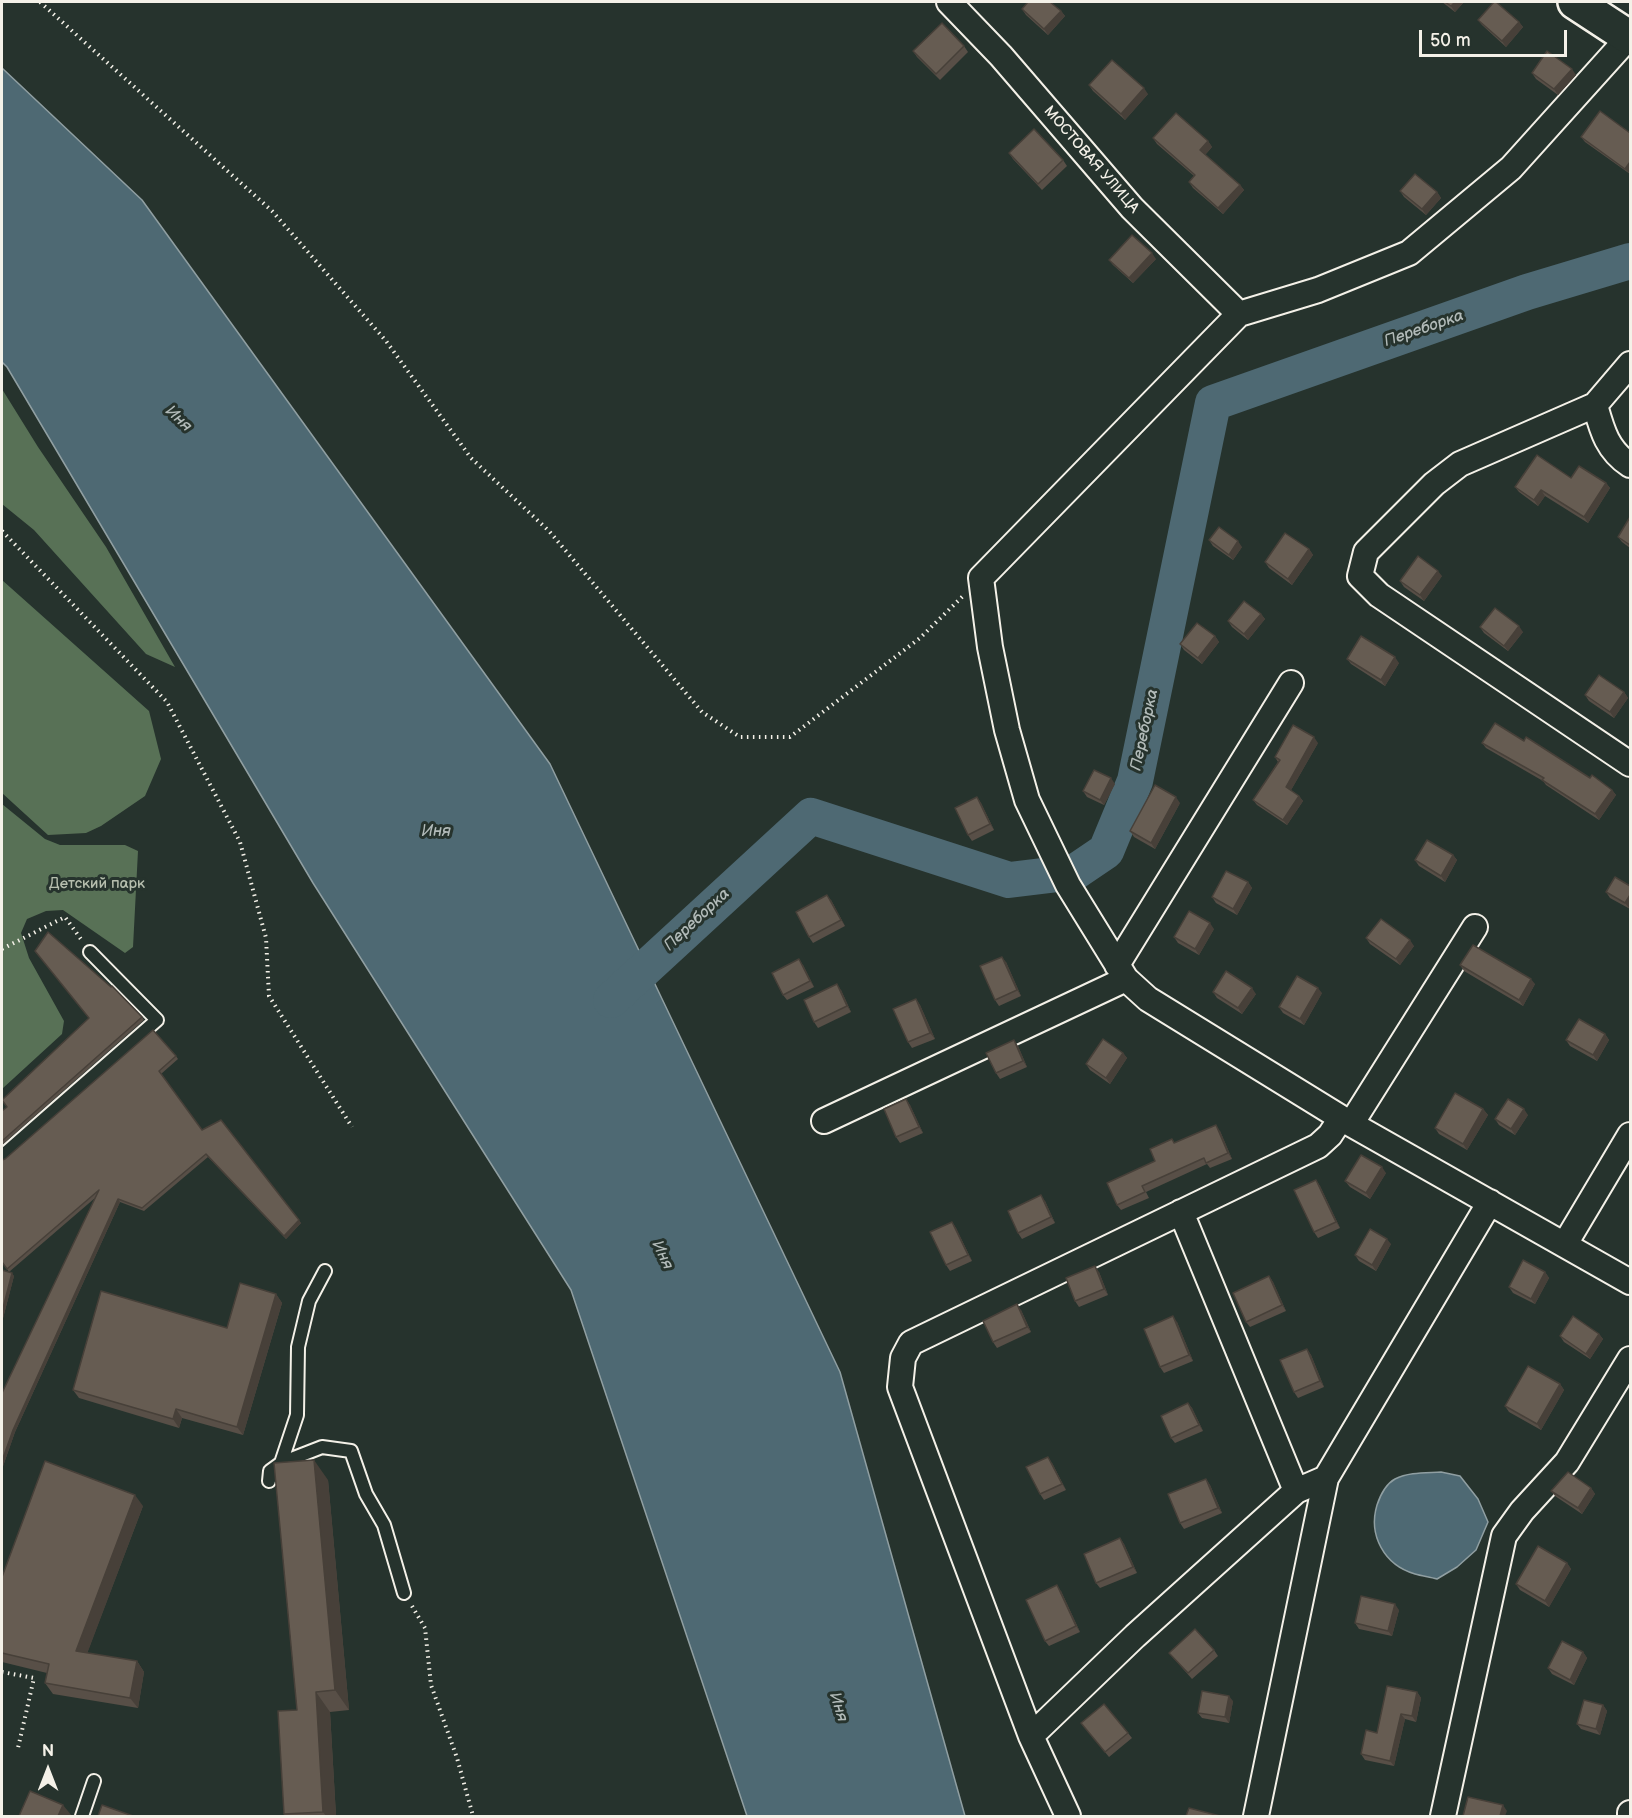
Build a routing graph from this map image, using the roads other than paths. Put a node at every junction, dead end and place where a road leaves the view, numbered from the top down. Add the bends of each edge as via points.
1 (949, 2) edge
2 (1575, 2) edge
3 (1630, 37) edge
4 (1239, 314) junction
5 (1630, 364) edge
6 (1595, 405) junction
7 (1630, 465) edge
8 (1291, 683) dead end
9 (1630, 764) edge
10 (1475, 927) dead end
11 (90, 952) road end
12 (1121, 972) junction
13 (824, 1121) dead end
14 (1346, 1121) junction
15 (1630, 1135) edge
16 (2, 1156) edge
17 (1490, 1202) junction
18 (1181, 1212) junction
19 (1565, 1244) junction
20 (325, 1271) dead end
21 (1630, 1282) edge
22 (1630, 1359) edge
23 (281, 1462) junction
24 (1326, 1478) junction
25 (269, 1481) dead end
26 (1296, 1491) junction
27 (404, 1593) road end
28 (1030, 1736) junction
29 (94, 1781) dead end
30 (82, 1816) edge
31 (1068, 1816) edge
32 (1256, 1816) edge
33 (1443, 1816) edge

1 - 4 street, МОСТОВАЯ УЛИЦА via 1001,56 1132,208
2 - 3 main road
3 - 4 street via 1511,168 1409,253 1318,290
4 - 12 street via 981,578 1007,730 1027,800 1068,885
5 - 6 street
6 - 7 street via 1604,436
6 - 9 street via 1460,464 1434,484 1366,552 1360,576 1379,596
8 - 12 street
10 - 14 street
11 - 16 lane via 157,1020
12 - 13 street
12 - 14 street via 1148,999
14 - 17 street
14 - 18 street via 1318,1146
15 - 19 street
17 - 19 street
17 - 24 street
18 - 26 street
18 - 28 street via 911,1343 903,1358 900,1387
19 - 21 street
20 - 23 lane via 309,1301 298,1347 297,1415
22 - 33 street via 1567,1462 1504,1536
23 - 25 lane via 270,1471
23 - 27 lane via 322,1447 351,1451 366,1494 384,1525
24 - 26 street
24 - 32 street
26 - 28 street
28 - 31 street
29 - 30 lane

